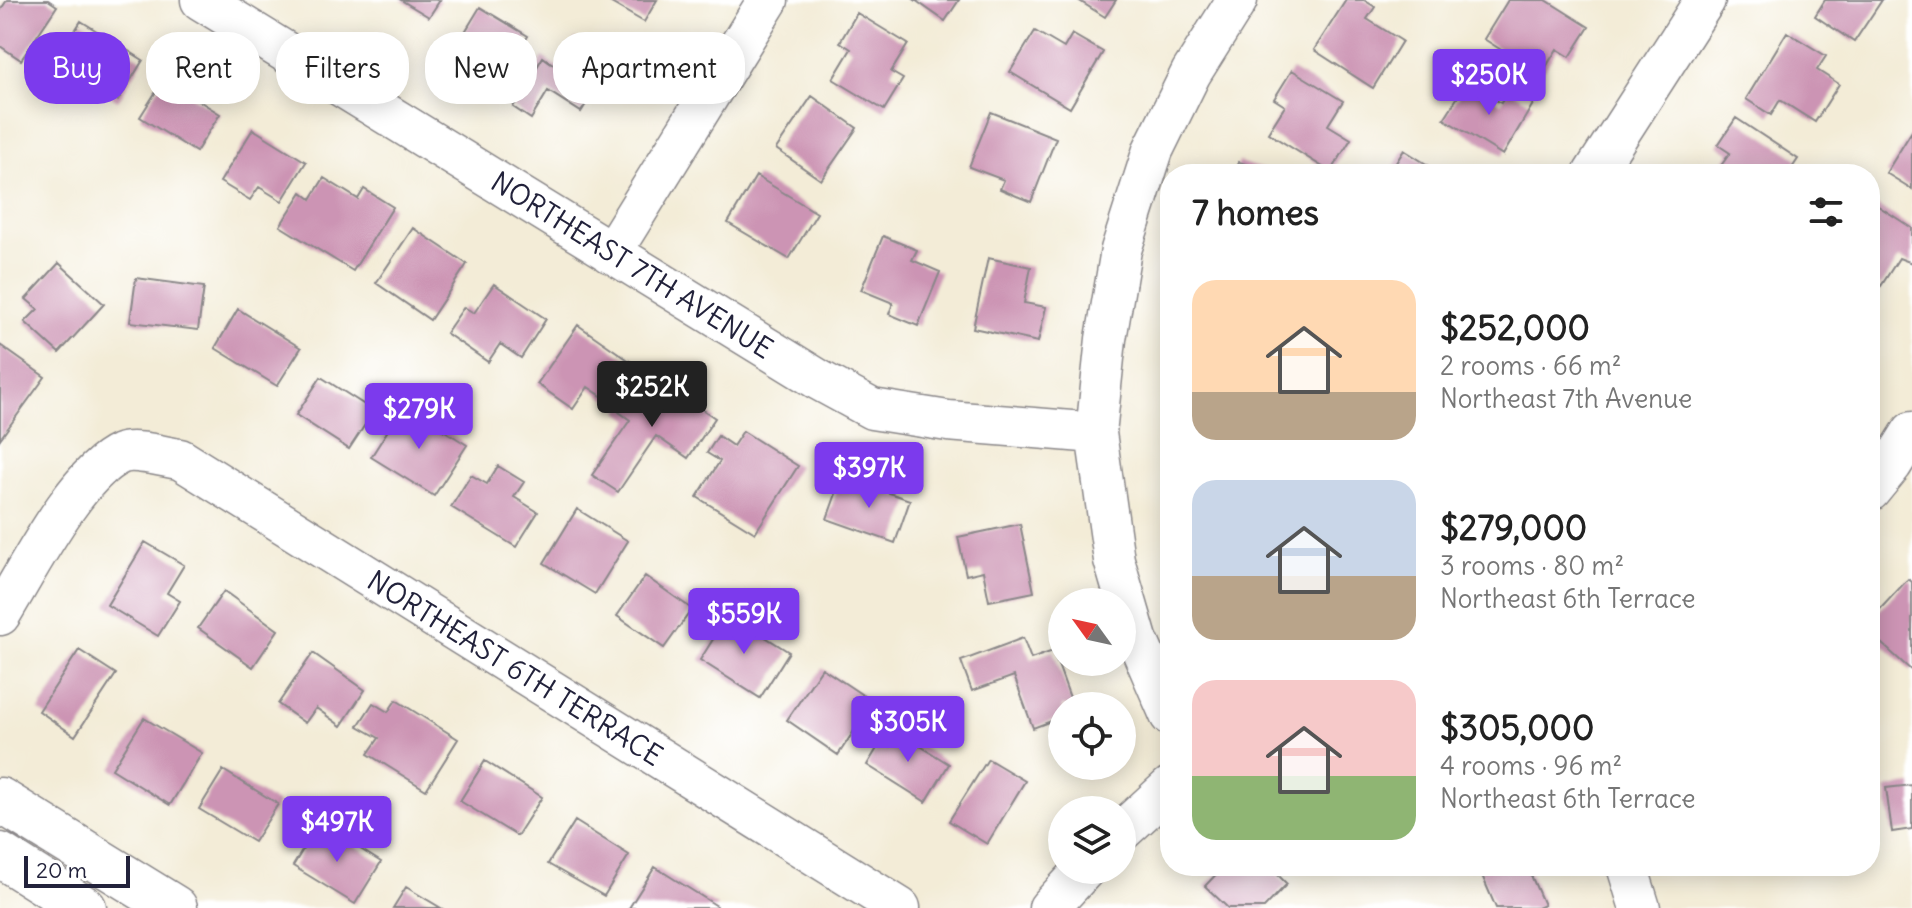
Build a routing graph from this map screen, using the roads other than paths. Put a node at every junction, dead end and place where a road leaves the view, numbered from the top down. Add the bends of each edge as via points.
1 (201, 0) edge
2 (768, 0) edge
3 (1237, 0) edge
4 (1705, 0) edge
5 (1599, 164) edge
6 (611, 253) junction
7 (1912, 432) edge
8 (1096, 433) junction
9 (1880, 479) edge
10 (0, 615) edge
11 (1160, 692) edge
12 (1160, 796) edge
13 (0, 800) edge
14 (1136, 818) edge
15 (0, 855) edge
16 (1630, 876) edge
17 (1071, 884) edge
18 (84, 908) edge
19 (175, 908) edge
20 (900, 908) edge
21 (1049, 908) edge
22 (1640, 908) edge

1 - 6 street, NORTHEAST 7TH AVENUE
2 - 6 street
3 - 8 street via 1191,73 1148,164 1121,250
4 - 5 street
6 - 8 street, NORTHEAST 7TH AVENUE via 872,409
7 - 9 street
8 - 11 street via 1114,560 1137,639
10 - 20 street, NORTHEAST 6TH TERRACE via 78,489 121,453 180,459
12 - 14 street
13 - 19 street
15 - 18 street
16 - 22 street
17 - 21 street

